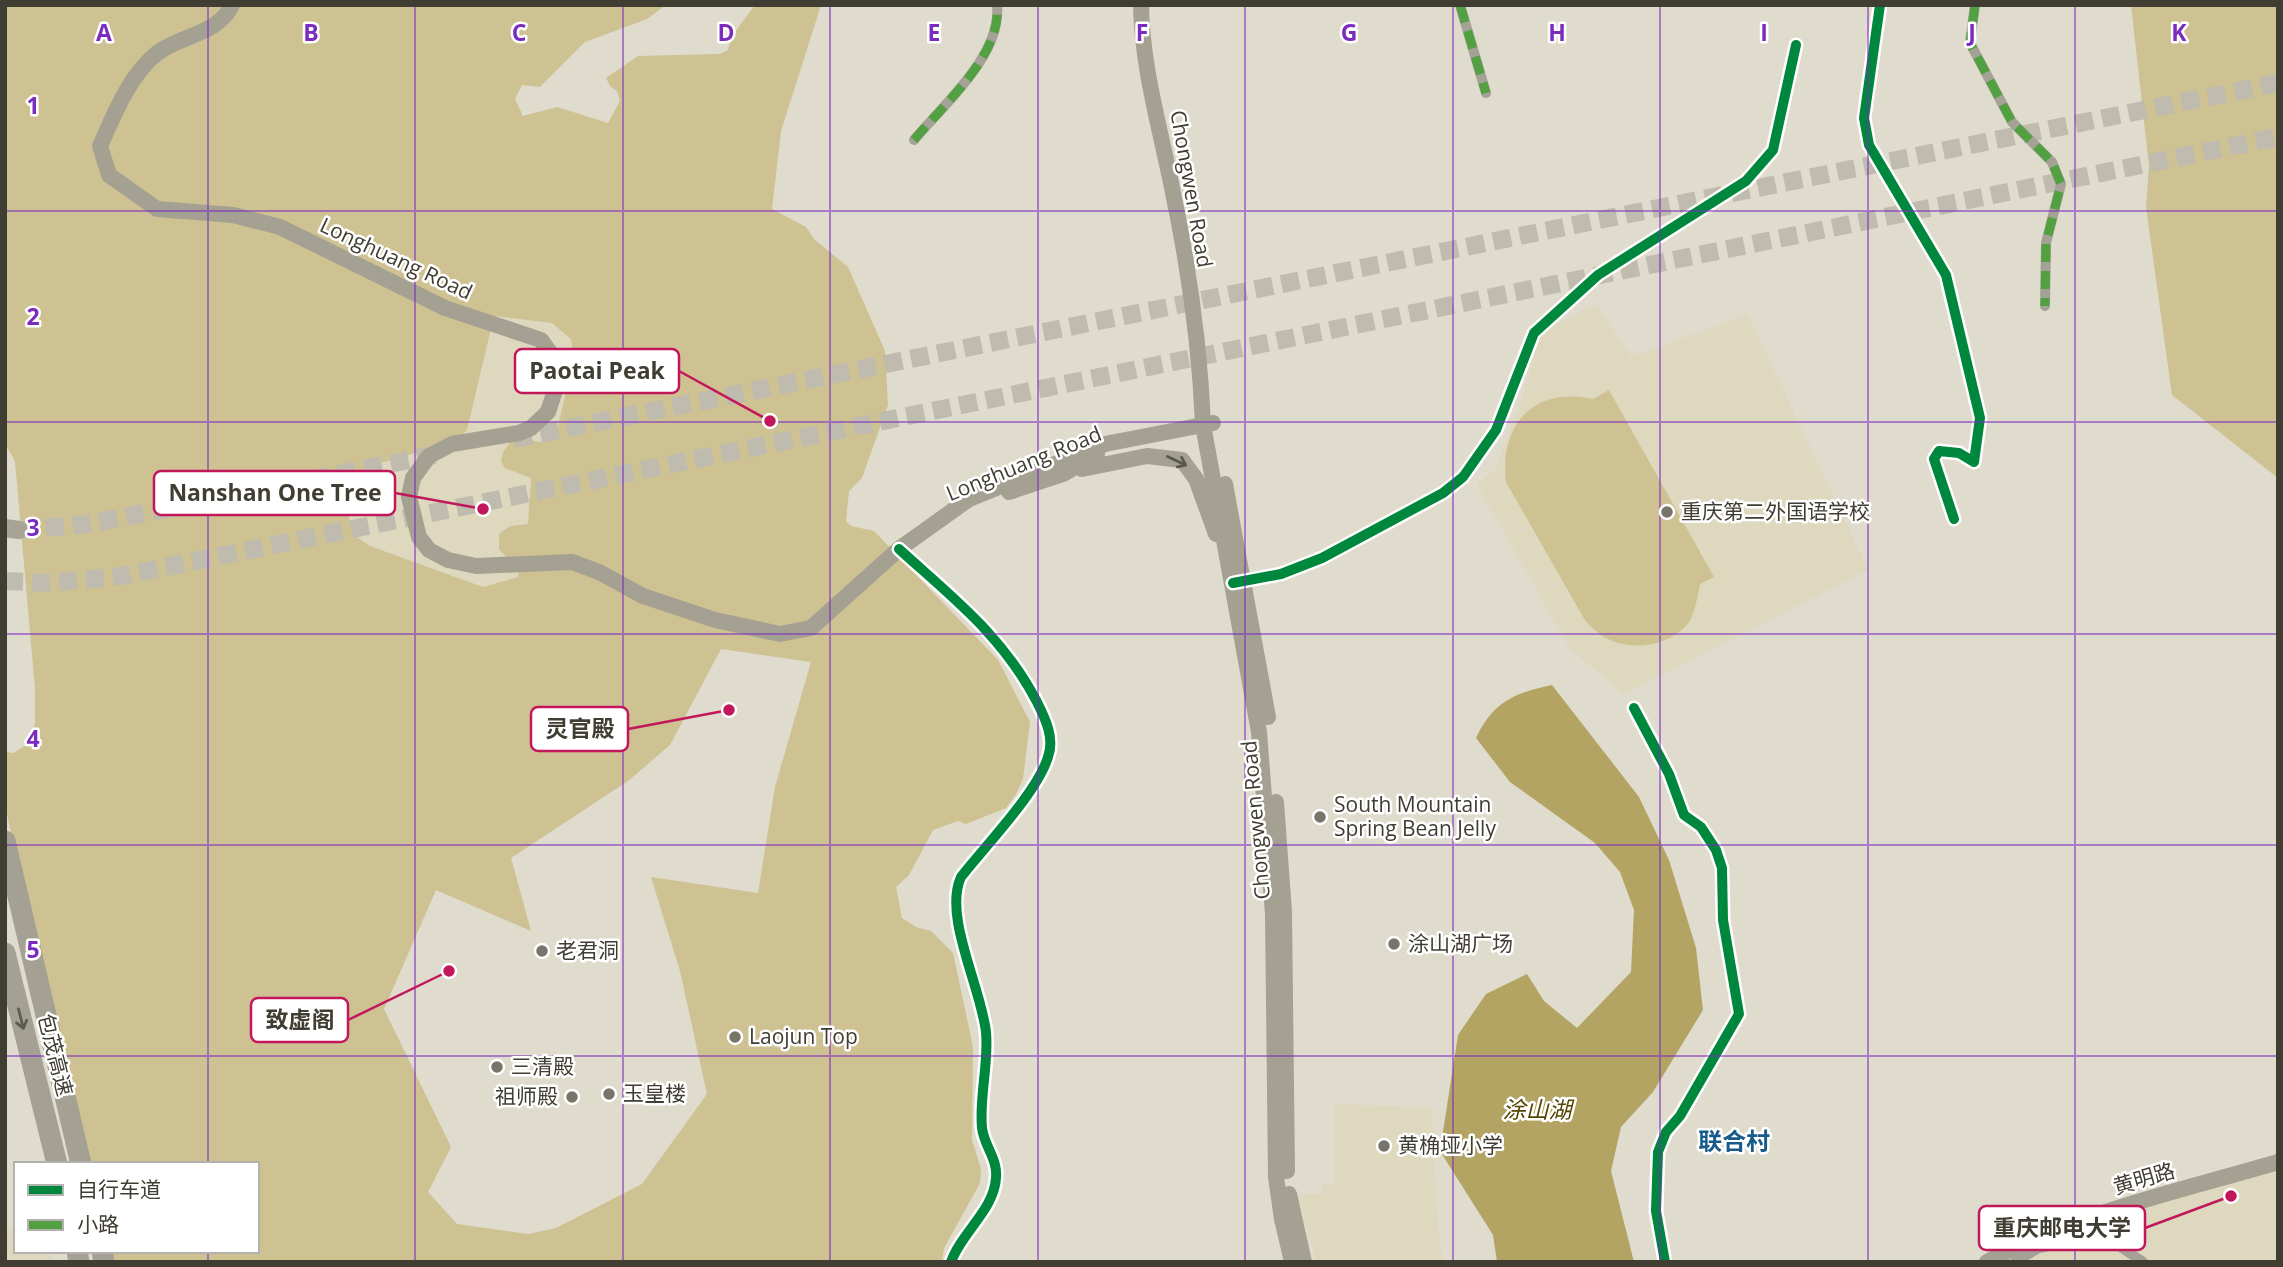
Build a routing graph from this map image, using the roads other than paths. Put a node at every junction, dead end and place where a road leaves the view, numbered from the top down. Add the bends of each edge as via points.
1 (232, 5) edge
2 (997, 5) edge
3 (1141, 5) edge
4 (1460, 5) edge
5 (1880, 5) edge
6 (1975, 5) edge
7 (1796, 45) dead end
8 (1486, 93) dead end
9 (914, 140) dead end
10 (2045, 306) dead end
11 (1209, 427) junction
12 (1057, 469) junction
13 (1954, 519) dead end
14 (899, 549) junction
15 (1239, 582) junction
16 (1634, 708) dead end
17 (5, 841) edge
18 (5, 953) edge
19 (57, 1162) edge
20 (82, 1162) edge
21 (2278, 1162) edge
22 (951, 1262) edge
23 (1292, 1262) edge
24 (1304, 1262) edge
25 (1665, 1262) edge
26 (1986, 1262) edge
27 (2015, 1262) edge
28 (2143, 1262) edge

1 - 14 main road, Longhuang Road via 209,29 171,43 153,56 120,100 100,146 108,174 157,209 233,215 280,227 445,308 541,340 554,358 558,381 548,412 531,428 452,444 429,456 413,478 409,498 414,524 429,550 476,566 572,562 643,596 715,620 780,634 811,628
2 - 9 street via 989,51
3 - 11 main road, Chongwen Road via 1142,46 1174,197
4 - 8 street
5 - 13 street via 1864,118 1869,145 1946,275 1980,418 1974,462 1959,453 1939,451 1934,459
6 - 10 street via 1970,43 2012,122 2052,162 2061,184 2046,243
7 - 15 street via 1773,150 1746,181 1598,275 1534,333 1496,430 1477,462 1443,493 1301,568
11 - 12 main road, Longhuang Road via 1108,450
11 - 15 main road, Chongwen Road
12 - 14 main road, Longhuang Road via 958,506
12 -> 15 main road via 1130,457 1182,460 1196,479
14 - 22 street via 999,641 1043,713 1051,743 1035,784 961,877 955,891 954,912 986,1033 982,1132 997,1166 996,1183 986,1204 957,1244
15 - 23 main road, Chongwen Road via 1259,732 1273,914 1276,1177
15 - 24 main road, Chongwen Road via 1269,725 1284,912 1287,1176
16 - 25 street via 1669,774 1684,815 1700,827 1723,869 1723,920 1739,1014 1658,1152 1656,1211
17 - 20 highway, 包茂高速
18 -> 19 highway, 包茂高速
21 - 26 main road, 黄明路 via 2086,1219 2024,1241
27 - 28 street via 2039,1248 2103,1235

